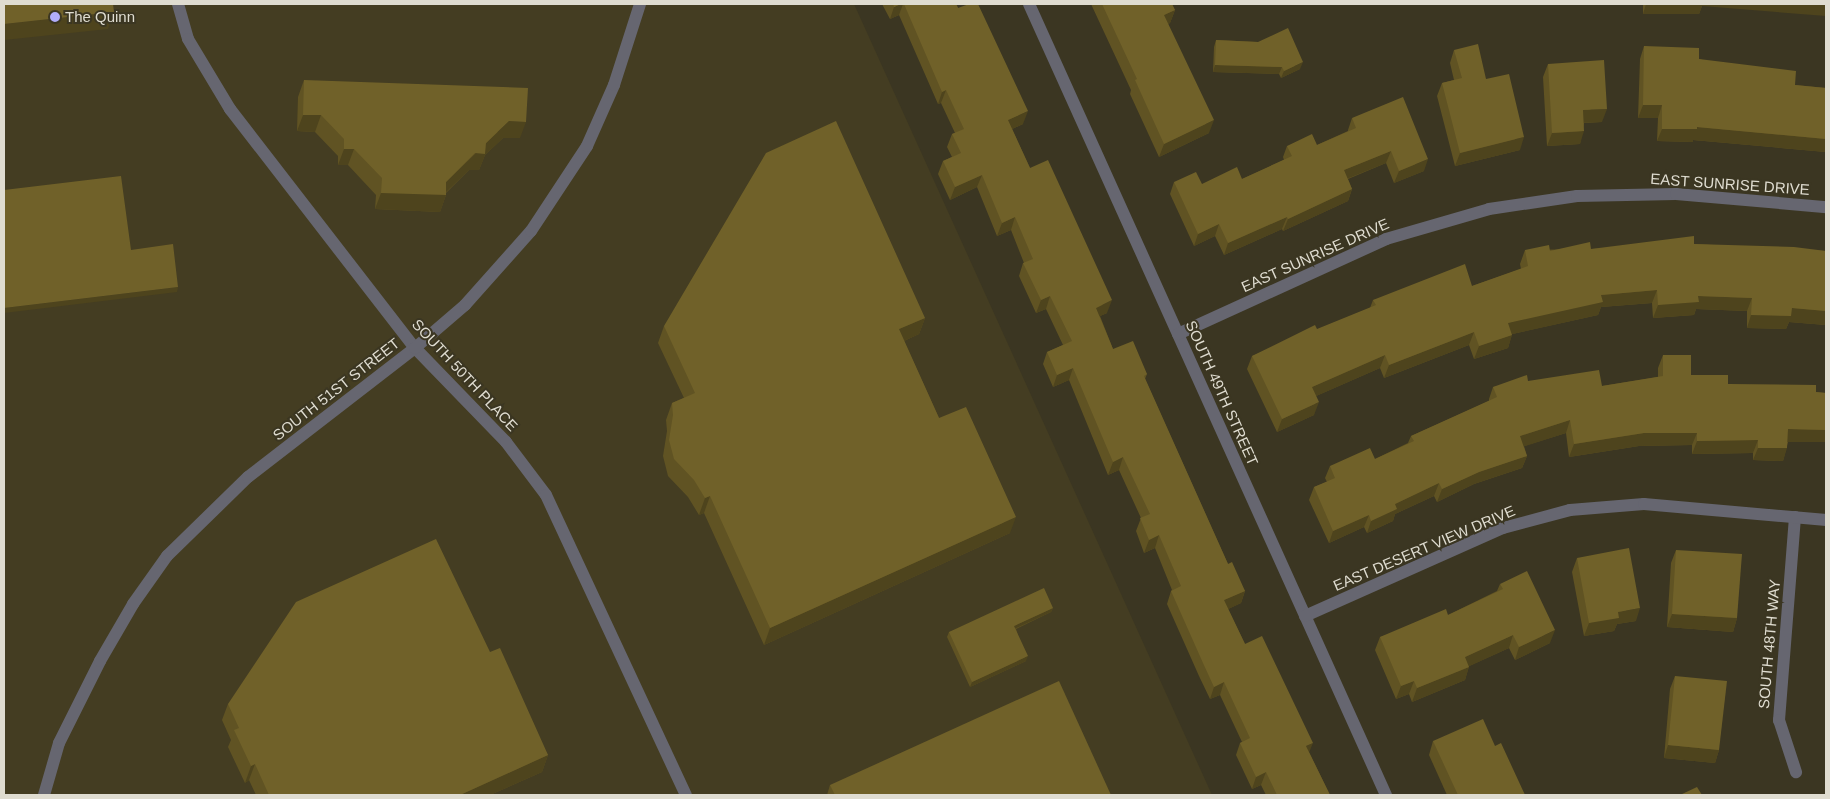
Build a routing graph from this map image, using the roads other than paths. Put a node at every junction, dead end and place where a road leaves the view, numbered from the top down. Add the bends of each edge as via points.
1 (178, 4) edge
2 (640, 4) edge
3 (1028, 4) edge
4 (1826, 207) edge
5 (1178, 334) junction
6 (416, 348) junction
7 (1795, 517) junction
8 (1826, 520) edge
9 (1305, 616) junction
10 (1796, 772) dead end
11 (44, 795) edge
12 (686, 795) edge
13 (1386, 795) edge

1 - 6 street, SOUTH 50TH PLACE via 188,38 216,87
2 - 6 street, SOUTH 51ST STREET via 614,85 587,146 560,191 531,231 465,305
3 - 5 street, SOUTH 49TH STREET
4 - 5 street, EAST SUNRISE DRIVE via 1676,194 1577,196 1489,209 1386,239
5 - 9 street, SOUTH 49TH STREET
6 - 11 street, SOUTH 51ST STREET via 248,477 167,556 132,604 100,661 60,743
6 - 12 street, SOUTH 50TH PLACE via 506,442 546,495
7 - 8 street, EAST DESERT VIEW DRIVE
7 - 9 street, EAST DESERT VIEW DRIVE via 1644,504 1570,510 1503,528
7 - 10 street, SOUTH 48TH WAY via 1779,720
9 - 13 street, SOUTH 49TH STREET

